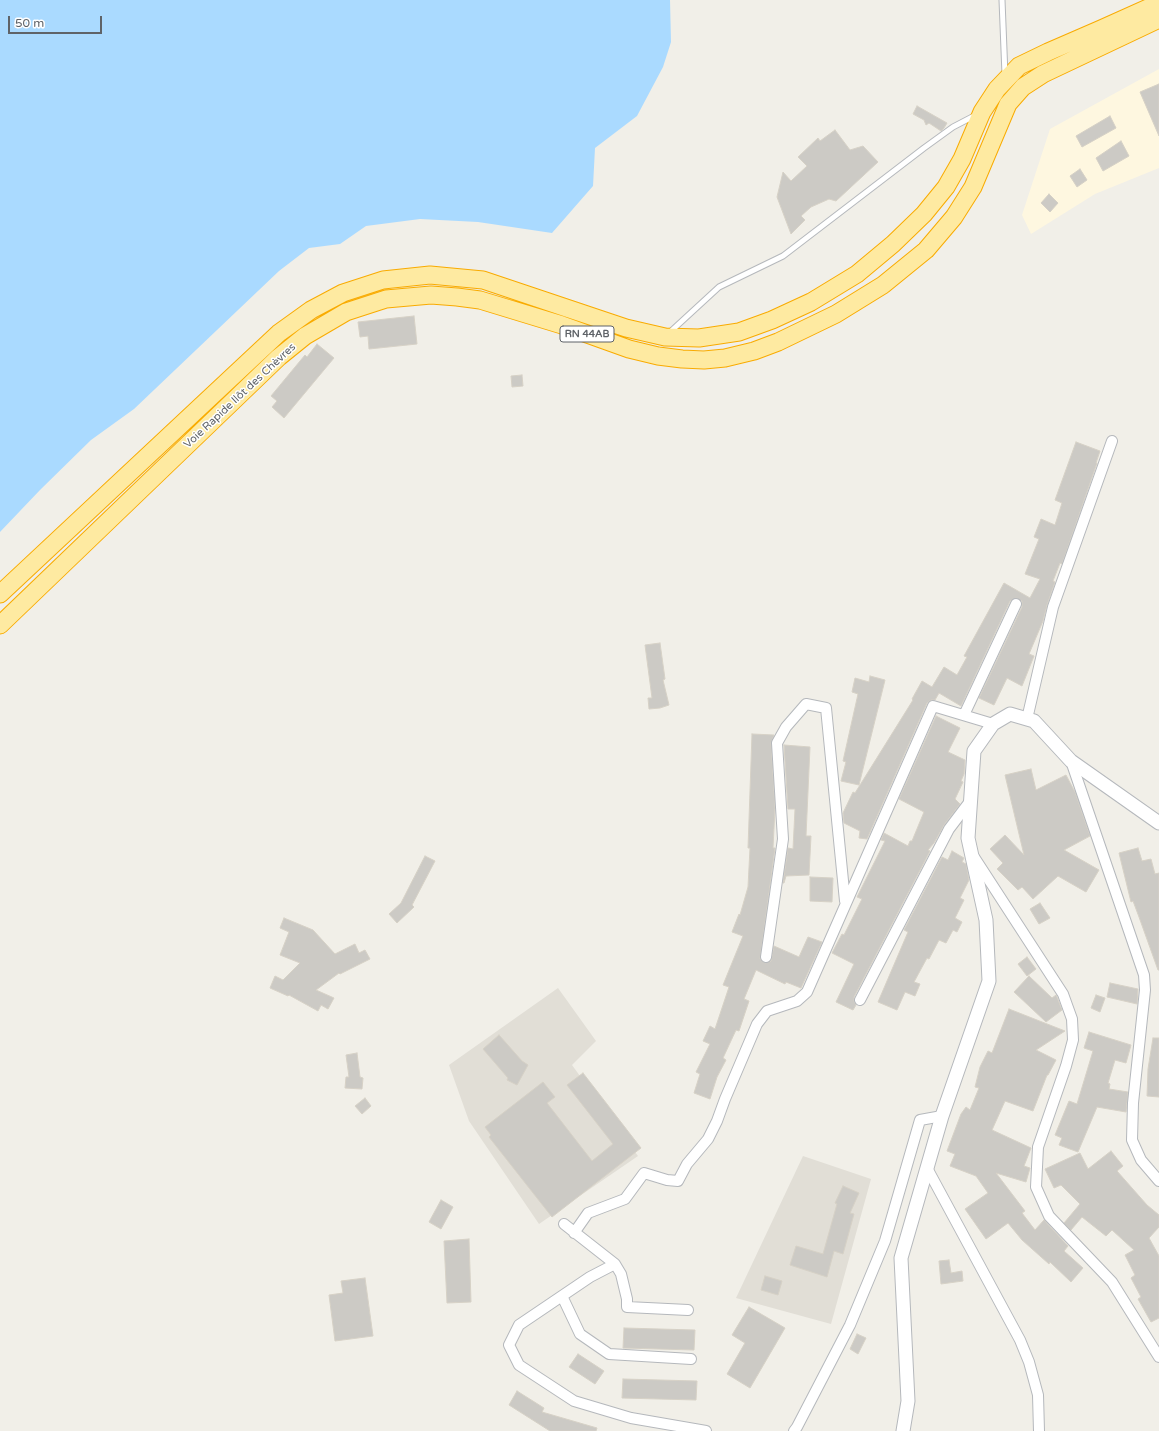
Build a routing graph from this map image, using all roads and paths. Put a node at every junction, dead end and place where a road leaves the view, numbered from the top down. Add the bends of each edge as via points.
1 (1002, 0) edge
2 (1159, 2) edge
3 (1154, 24) edge
4 (1007, 92) junction
5 (982, 112) junction
6 (665, 337) junction
7 (1112, 441) dead end
8 (0, 594) edge
9 (1016, 604) dead end
10 (0, 625) edge
11 (964, 715) junction
12 (1027, 719) junction
13 (993, 724) junction
14 (1071, 761) junction
15 (971, 800) junction
16 (1159, 823) edge
17 (971, 852) junction
18 (846, 903) junction
19 (766, 957) dead end
20 (860, 1000) dead end
21 (942, 1116) junction
22 (927, 1168) junction
23 (1159, 1181) edge
24 (564, 1224) dead end
25 (574, 1233) junction
26 (615, 1264) junction
27 (562, 1296) junction
28 (688, 1310) dead end
29 (1159, 1358) edge
30 (691, 1359) dead end
31 (706, 1431) edge
32 (794, 1431) edge
33 (903, 1431) edge
34 (1039, 1431) edge

1 - 4 lane
2 - 4 highway, Voie Rapide Ilôt des Chèvres / RN 44AB via 1025,63 1020,66
3 - 4 highway, Voie Rapide Ilôt des Chèvres / RN 44AB via 1043,74 1023,87
4 - 5 highway, Voie Rapide Ilôt des Chèvres / RN 44AB via 997,89
4 - 10 highway, Voie Rapide Ilôt des Chèvres / RN 44AB via 973,187 954,217 926,250 883,285 836,314 754,351 704,360 658,356 629,349 480,300 431,295 386,299 346,312 305,336 279,357
5 - 6 lane via 953,127 783,256 719,288
5 - 6 highway, Voie Rapide Ilôt des Chèvres / RN 44AB via 962,159 946,187 924,214 857,274 811,302 739,332 698,338
6 - 8 highway, Voie Rapide Ilôt des Chèvres / RN 44AB via 626,328 483,280 430,275 383,280 344,293 311,310 279,333
7 - 12 street via 1054,607
9 - 11 street
11 - 13 street
11 - 18 street via 933,706
12 - 13 street via 1010,714
12 - 14 street via 1034,721
13 - 15 street via 974,751
14 - 16 street
14 - 23 street via 1144,975 1145,990 1133,1103 1132,1140 1141,1160
15 - 17 street via 968,838
15 - 20 street via 949,829
17 - 21 street via 986,920 989,981
17 - 29 street via 1063,994 1072,1018 1073,1040 1038,1147 1036,1187 1049,1216 1112,1282
18 - 19 street via 826,708 806,704 786,727 777,743 783,839
18 - 25 street via 807,992 797,1001 767,1011 757,1024 718,1121 678,1181 644,1173 625,1199 588,1213
21 - 22 street
21 - 32 street via 920,1120 885,1241 850,1325
22 - 33 street via 901,1258 908,1401
22 - 34 street via 1020,1340 1038,1395
24 - 25 street
25 - 26 street
26 - 27 street
26 - 28 street via 621,1274 627,1307
27 - 30 street via 580,1334 609,1354
27 - 31 street via 519,1325 509,1345 519,1365 574,1401 632,1418

